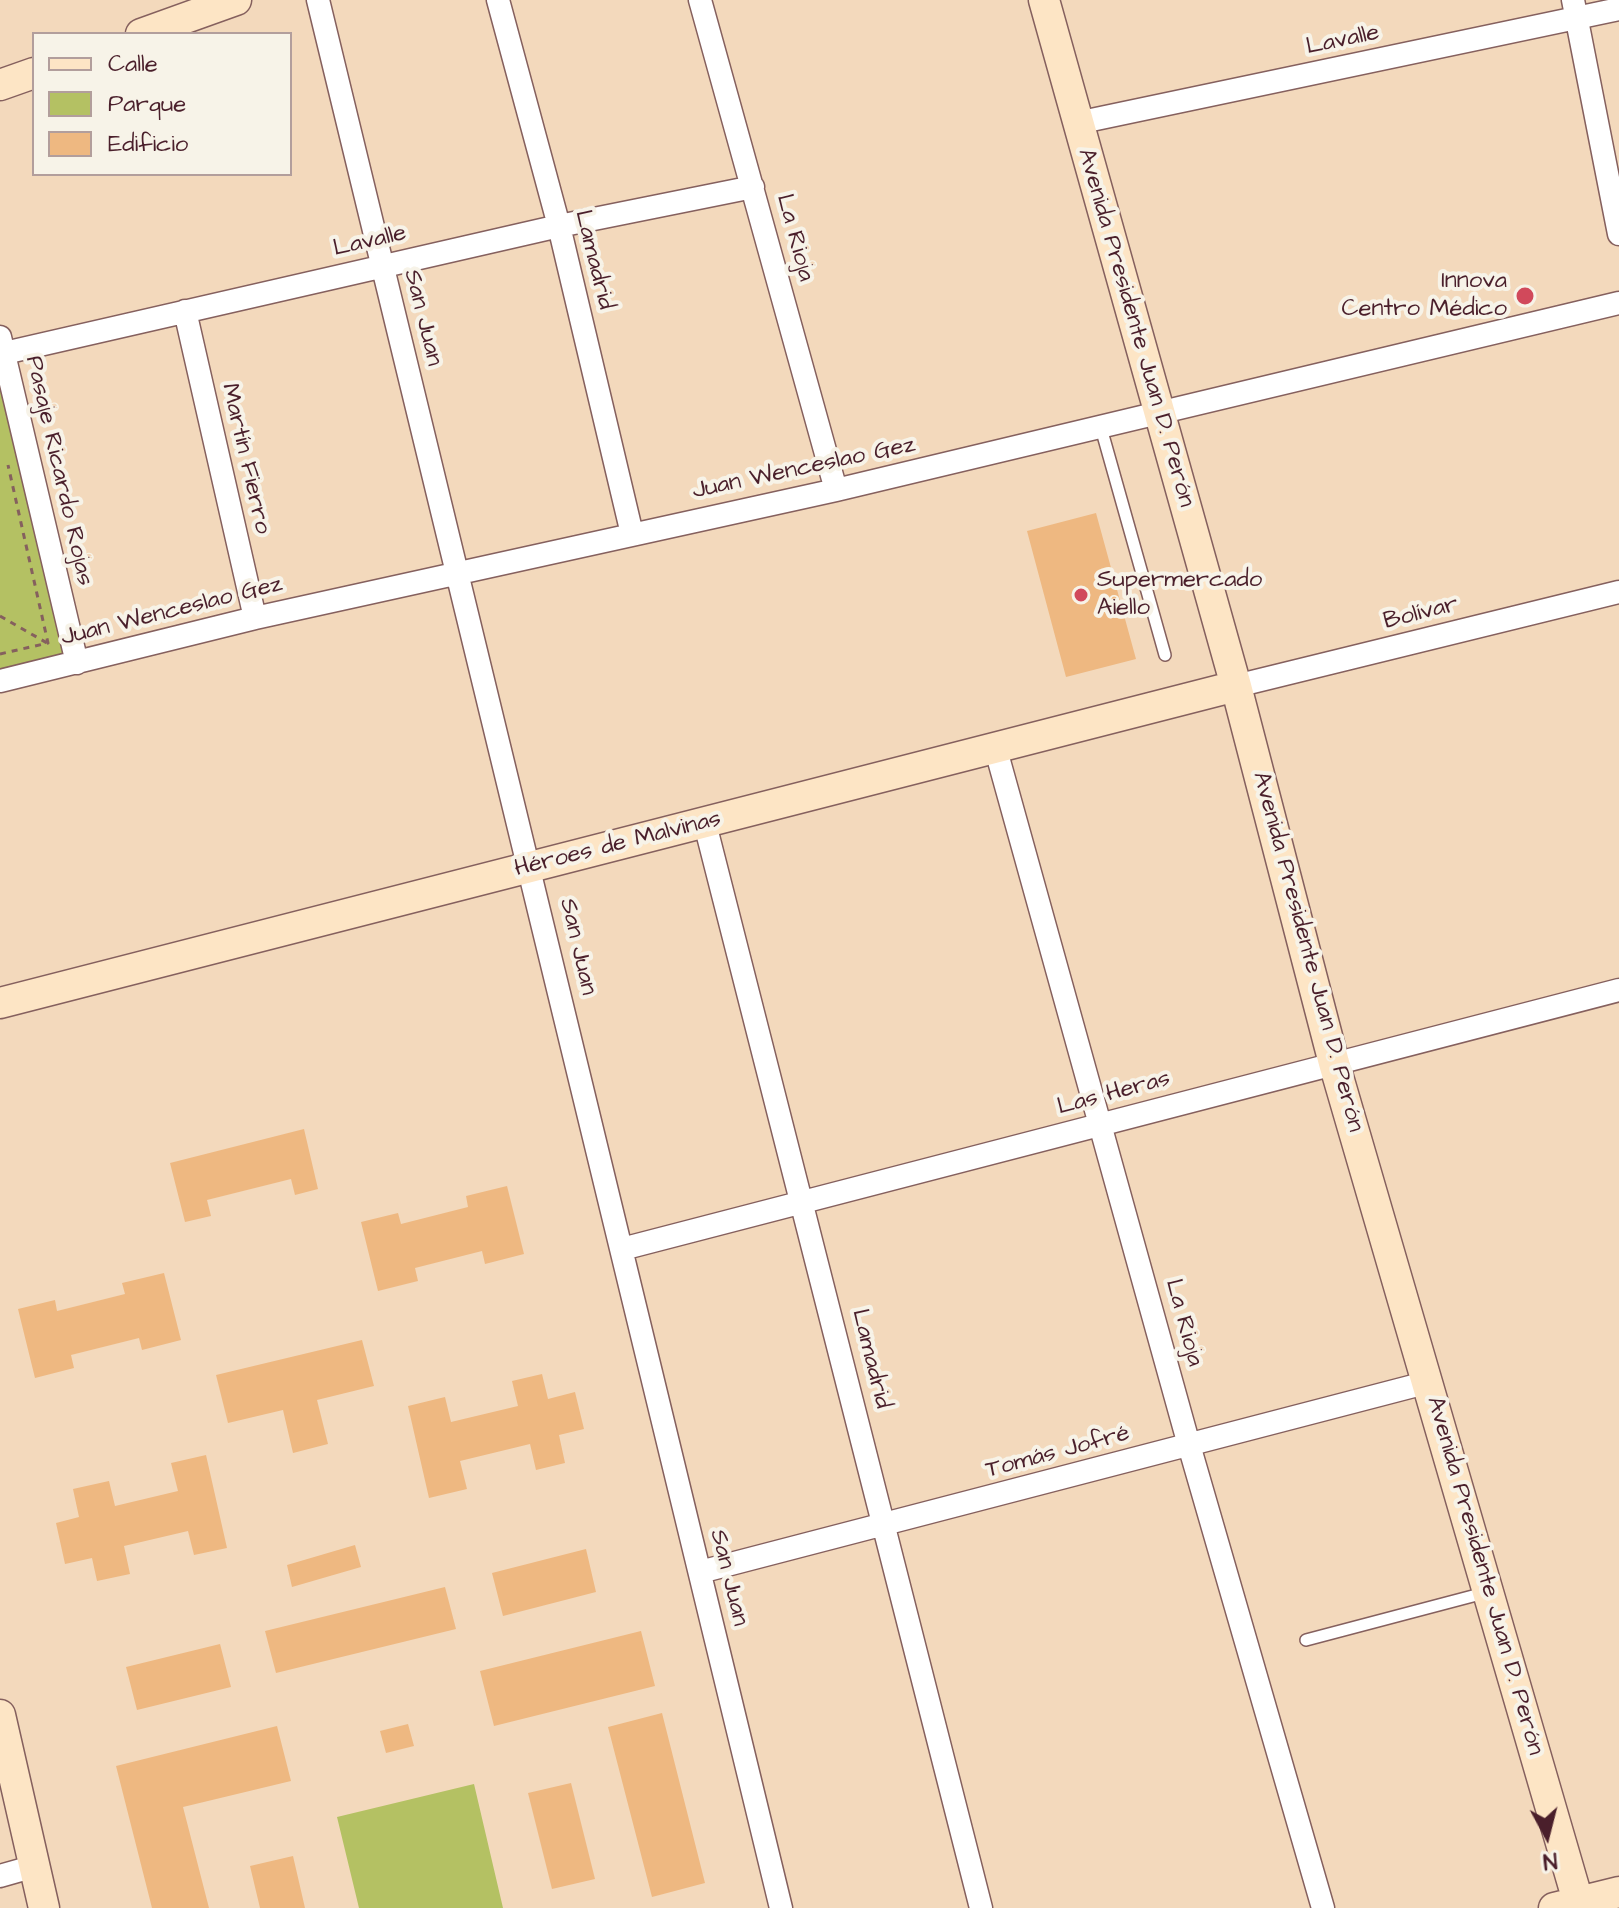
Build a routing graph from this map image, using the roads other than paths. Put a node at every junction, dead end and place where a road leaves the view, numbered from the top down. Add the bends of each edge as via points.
1 (236, 0) edge
2 (318, 0) edge
3 (498, 0) edge
4 (700, 0) edge
5 (1044, 0) edge
6 (1574, 9) edge
7 (1619, 9) edge
8 (147, 32) edge
9 (32, 74) edge
10 (0, 85) edge
11 (1077, 123) junction
12 (753, 187) junction
13 (559, 226) junction
14 (1619, 234) edge
15 (382, 266) junction
16 (1619, 303) edge
17 (185, 311) junction
18 (1, 348) edge
19 (1159, 414) junction
20 (1101, 428) junction
21 (836, 490) junction
22 (632, 534) junction
23 (458, 573) junction
24 (1619, 592) edge
25 (255, 618) junction
26 (1165, 655) dead end
27 (77, 663) junction
28 (0, 681) edge
29 (1236, 686) junction
30 (996, 750) junction
31 (705, 824) junction
32 (531, 866) junction
33 (1619, 990) edge
34 (0, 1003) edge
35 (1334, 1063) junction
36 (1102, 1124) junction
37 (803, 1202) junction
38 (622, 1249) junction
39 (1429, 1382) junction
40 (1189, 1445) junction
41 (885, 1524) junction
42 (700, 1572) junction
43 (1488, 1592) junction
44 (1306, 1640) dead end
45 (0, 1715) edge
46 (35, 1866) junction
47 (0, 1876) edge
48 (1619, 1892) edge
49 (1571, 1906) edge
50 (44, 1908) edge
51 (781, 1908) edge
52 (981, 1908) edge
53 (1323, 1908) edge

1 - 8 main road
2 - 15 street, San Juan
3 - 13 street, Lamadrid
4 - 12 street, La Rioja
5 - 11 main road, Avenida Presidente Juan D. Perón
6 - 7 street, Lavalle
6 - 11 street, Lavalle
6 - 14 street
9 - 10 main road
11 - 19 main road, Avenida Presidente Juan D. Perón
12 - 13 street, Lavalle
12 - 21 street, La Rioja
13 - 15 street, Lavalle
13 - 22 street, Lamadrid
15 - 17 street, Lavalle
15 - 23 street, San Juan
16 - 19 street, Juan Wenceslao Gez
17 - 18 street, Lavalle
17 - 25 street, Martín Fierro
18 - 27 street, Pasaje Ricardo Rojas
19 - 20 street, Juan Wenceslao Gez
19 - 29 main road, Avenida Presidente Juan D. Perón
20 - 21 street, Juan Wenceslao Gez
20 - 26 lane
21 - 22 street, Juan Wenceslao Gez
22 - 23 street, Juan Wenceslao Gez
23 - 25 street, Juan Wenceslao Gez
23 - 32 street, San Juan
24 - 29 street, Bolívar
25 - 27 street, Juan Wenceslao Gez
27 - 28 street, Juan Wenceslao Gez
29 - 30 main road, Héroes de Malvinas
29 - 35 main road, Avenida Presidente Juan D. Perón
30 - 31 main road, Héroes de Malvinas
30 - 36 street, La Rioja
31 - 32 main road, Héroes de Malvinas
31 - 37 street, Lamadrid
32 - 34 main road, Héroes de Malvinas
32 - 38 street, San Juan
33 - 35 street, Las Heras
35 - 36 street, Las Heras
35 - 39 main road, Avenida Presidente Juan D. Perón
36 - 37 street, Las Heras
36 - 40 street, La Rioja
37 - 38 street, Las Heras
37 - 41 street, Lamadrid
38 - 42 street, San Juan
39 - 40 street, Tomás Jofré
39 - 43 main road, Avenida Presidente Juan D. Perón
40 - 41 street, Tomás Jofré
40 - 53 street, La Rioja
41 - 42 street, Tomás Jofré
41 - 52 street, Lamadrid
42 - 51 street, San Juan
43 - 44 lane
43 - 49 main road, Avenida Presidente Juan D. Perón
45 - 46 main road
46 - 47 street
46 - 50 main road
48 - 49 main road

